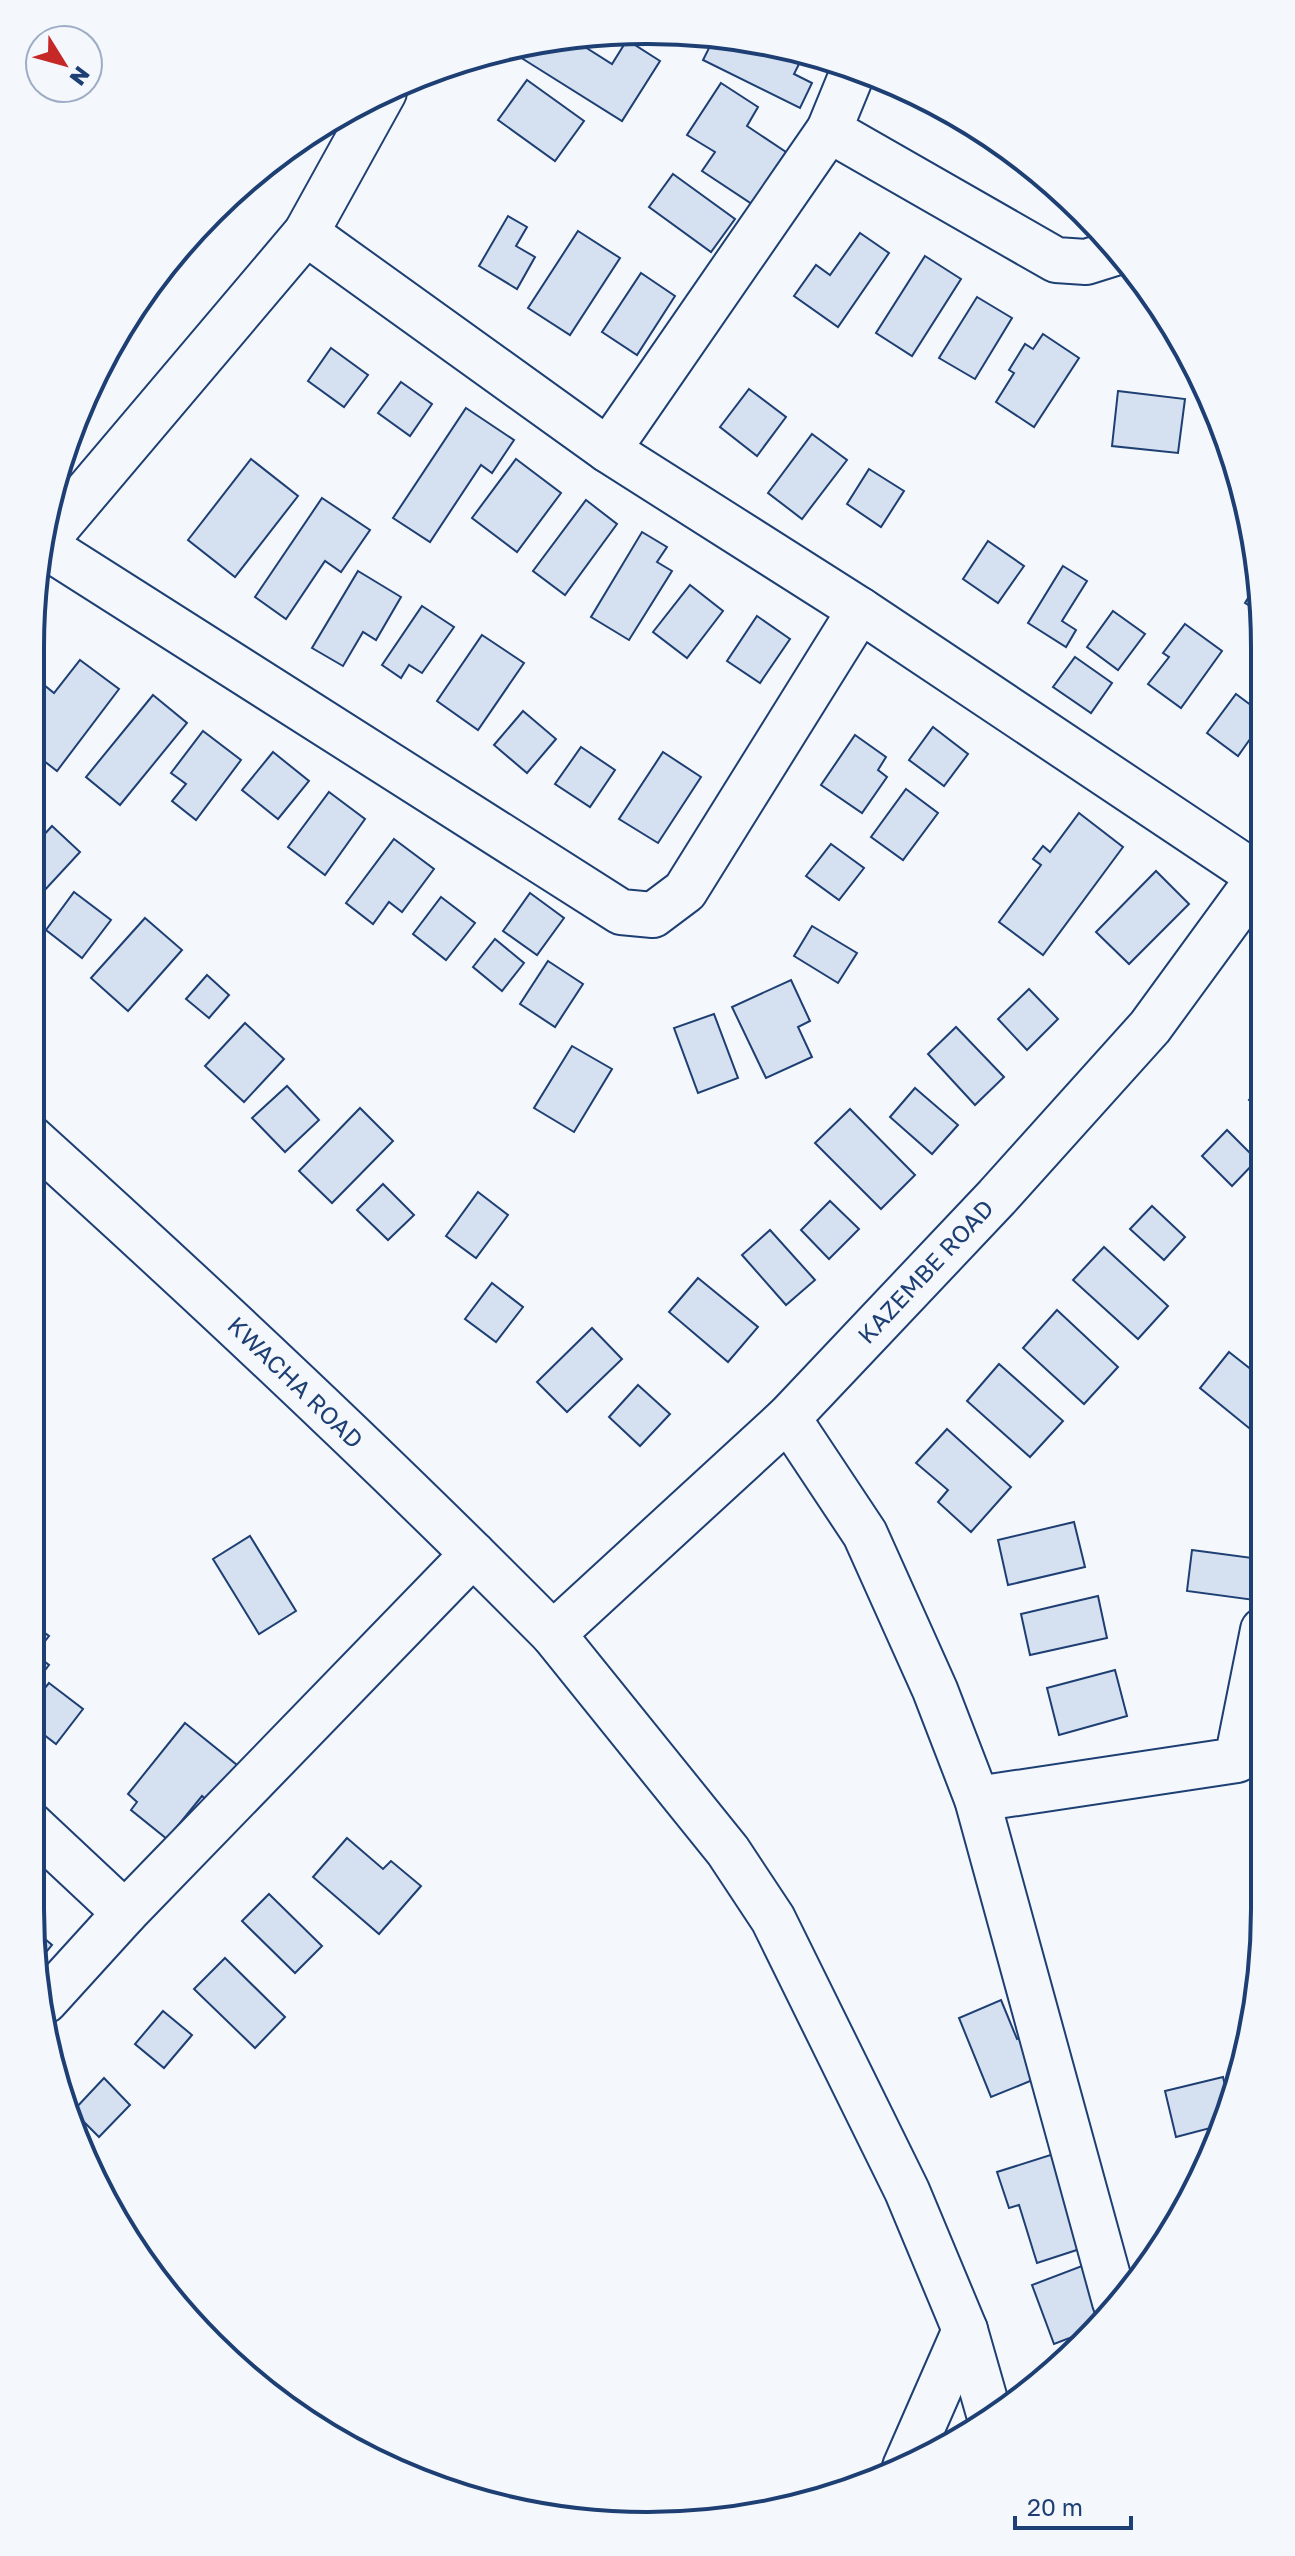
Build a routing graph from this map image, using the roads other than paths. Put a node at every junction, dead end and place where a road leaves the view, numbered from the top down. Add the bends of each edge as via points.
1 (850, 79) edge
2 (374, 110) edge
3 (829, 130) junction
4 (306, 233) junction
5 (1106, 256) edge
6 (608, 450) junction
7 (56, 528) edge
8 (52, 551) edge
9 (860, 610) junction
10 (1251, 870) edge
11 (1251, 888) edge
12 (44, 1150) edge
13 (788, 1418) junction
14 (473, 1554) junction
15 (553, 1634) junction
16 (1250, 1761) edge
17 (977, 1799) junction
18 (44, 1837) edge
19 (125, 1913) junction
20 (50, 1995) edge
21 (1112, 2292) edge
22 (965, 2330) junction
23 (987, 2407) edge
24 (912, 2451) edge

1 - 3 street
2 - 4 street
3 - 5 street via 1056,260 1086,262
3 - 6 street
4 - 6 street
4 - 7 street
6 - 9 street
8 - 9 street via 621,912 653,915 685,891
9 - 10 street
11 - 13 street, KAZEMBE ROAD via 1150,1027
12 - 14 street, KWACHA ROAD
13 - 15 street, KAZEMBE ROAD
13 - 17 street via 865,1534
14 - 15 street, KWACHA ROAD
14 - 19 street
15 - 22 street, KWACHA ROAD via 728,1851 773,1919 895,2163
16 - 17 street
17 - 21 street
18 - 19 street
19 - 20 street
22 - 23 street, KWACHA ROAD
22 - 24 street

